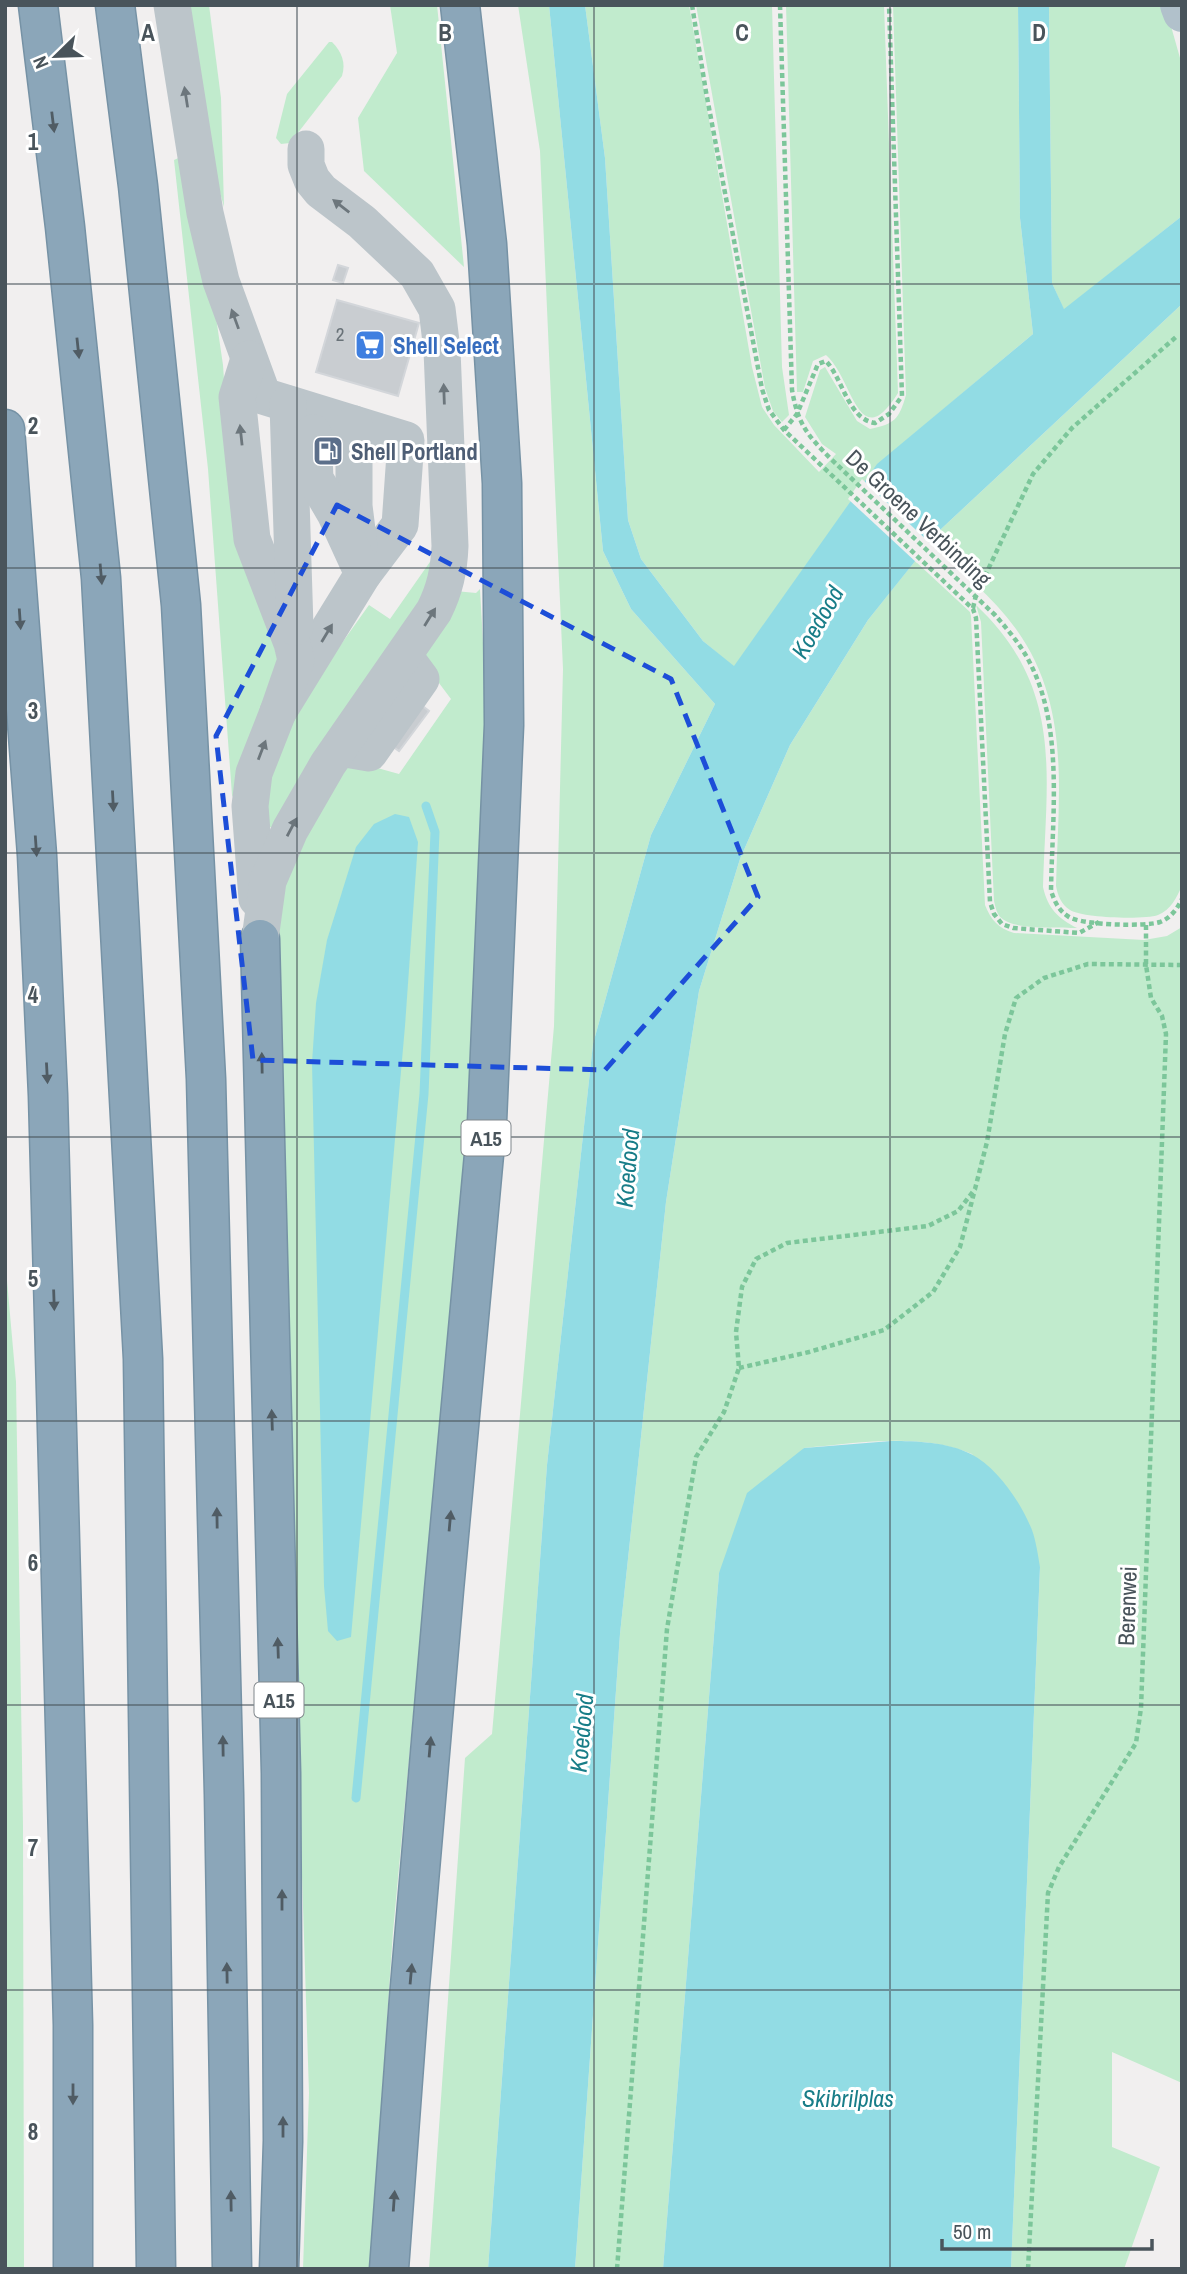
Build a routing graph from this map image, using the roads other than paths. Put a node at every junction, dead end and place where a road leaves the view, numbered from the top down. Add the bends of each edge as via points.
1 (38, 5) edge
2 (115, 5) edge
3 (172, 5) edge
4 (460, 5) edge
5 (1180, 5) edge
6 (1182, 13) edge
7 (306, 149) dead end
8 (249, 359) junction
9 (322, 414) junction
10 (5, 429) edge
11 (363, 574) junction
12 (296, 660) junction
13 (278, 712) junction
14 (260, 939) junction
15 (73, 2269) edge
16 (156, 2269) edge
17 (232, 2269) edge
18 (279, 2269) edge
19 (389, 2269) edge

1 -> 16 highway via 102,578 140,1303
17 -> 2 highway, A15 via 207,1134 181,605
8 -> 3 lane via 221,281 205,213
19 -> 4 highway, A15 via 487,1122 505,725 502,470 487,244
5 - 6 main road
14 -> 7 lane, A15 via 268,881 290,830 413,667 449,570 438,309 417,274 321,191 306,164
8 - 9 lane
12 -> 8 lane via 252,539 237,397
9 - 11 lane via 354,506
9 - 11 lane via 335,513
9 - 11 lane, A15 via 406,440 400,525
9 - 12 lane
10 -> 15 highway via 37,855 48,1095 73,2025
13 -> 11 lane, A15
12 - 13 lane
14 -> 13 lane, A15 via 250,806 254,773
18 -> 14 highway, A15 via 281,1773

